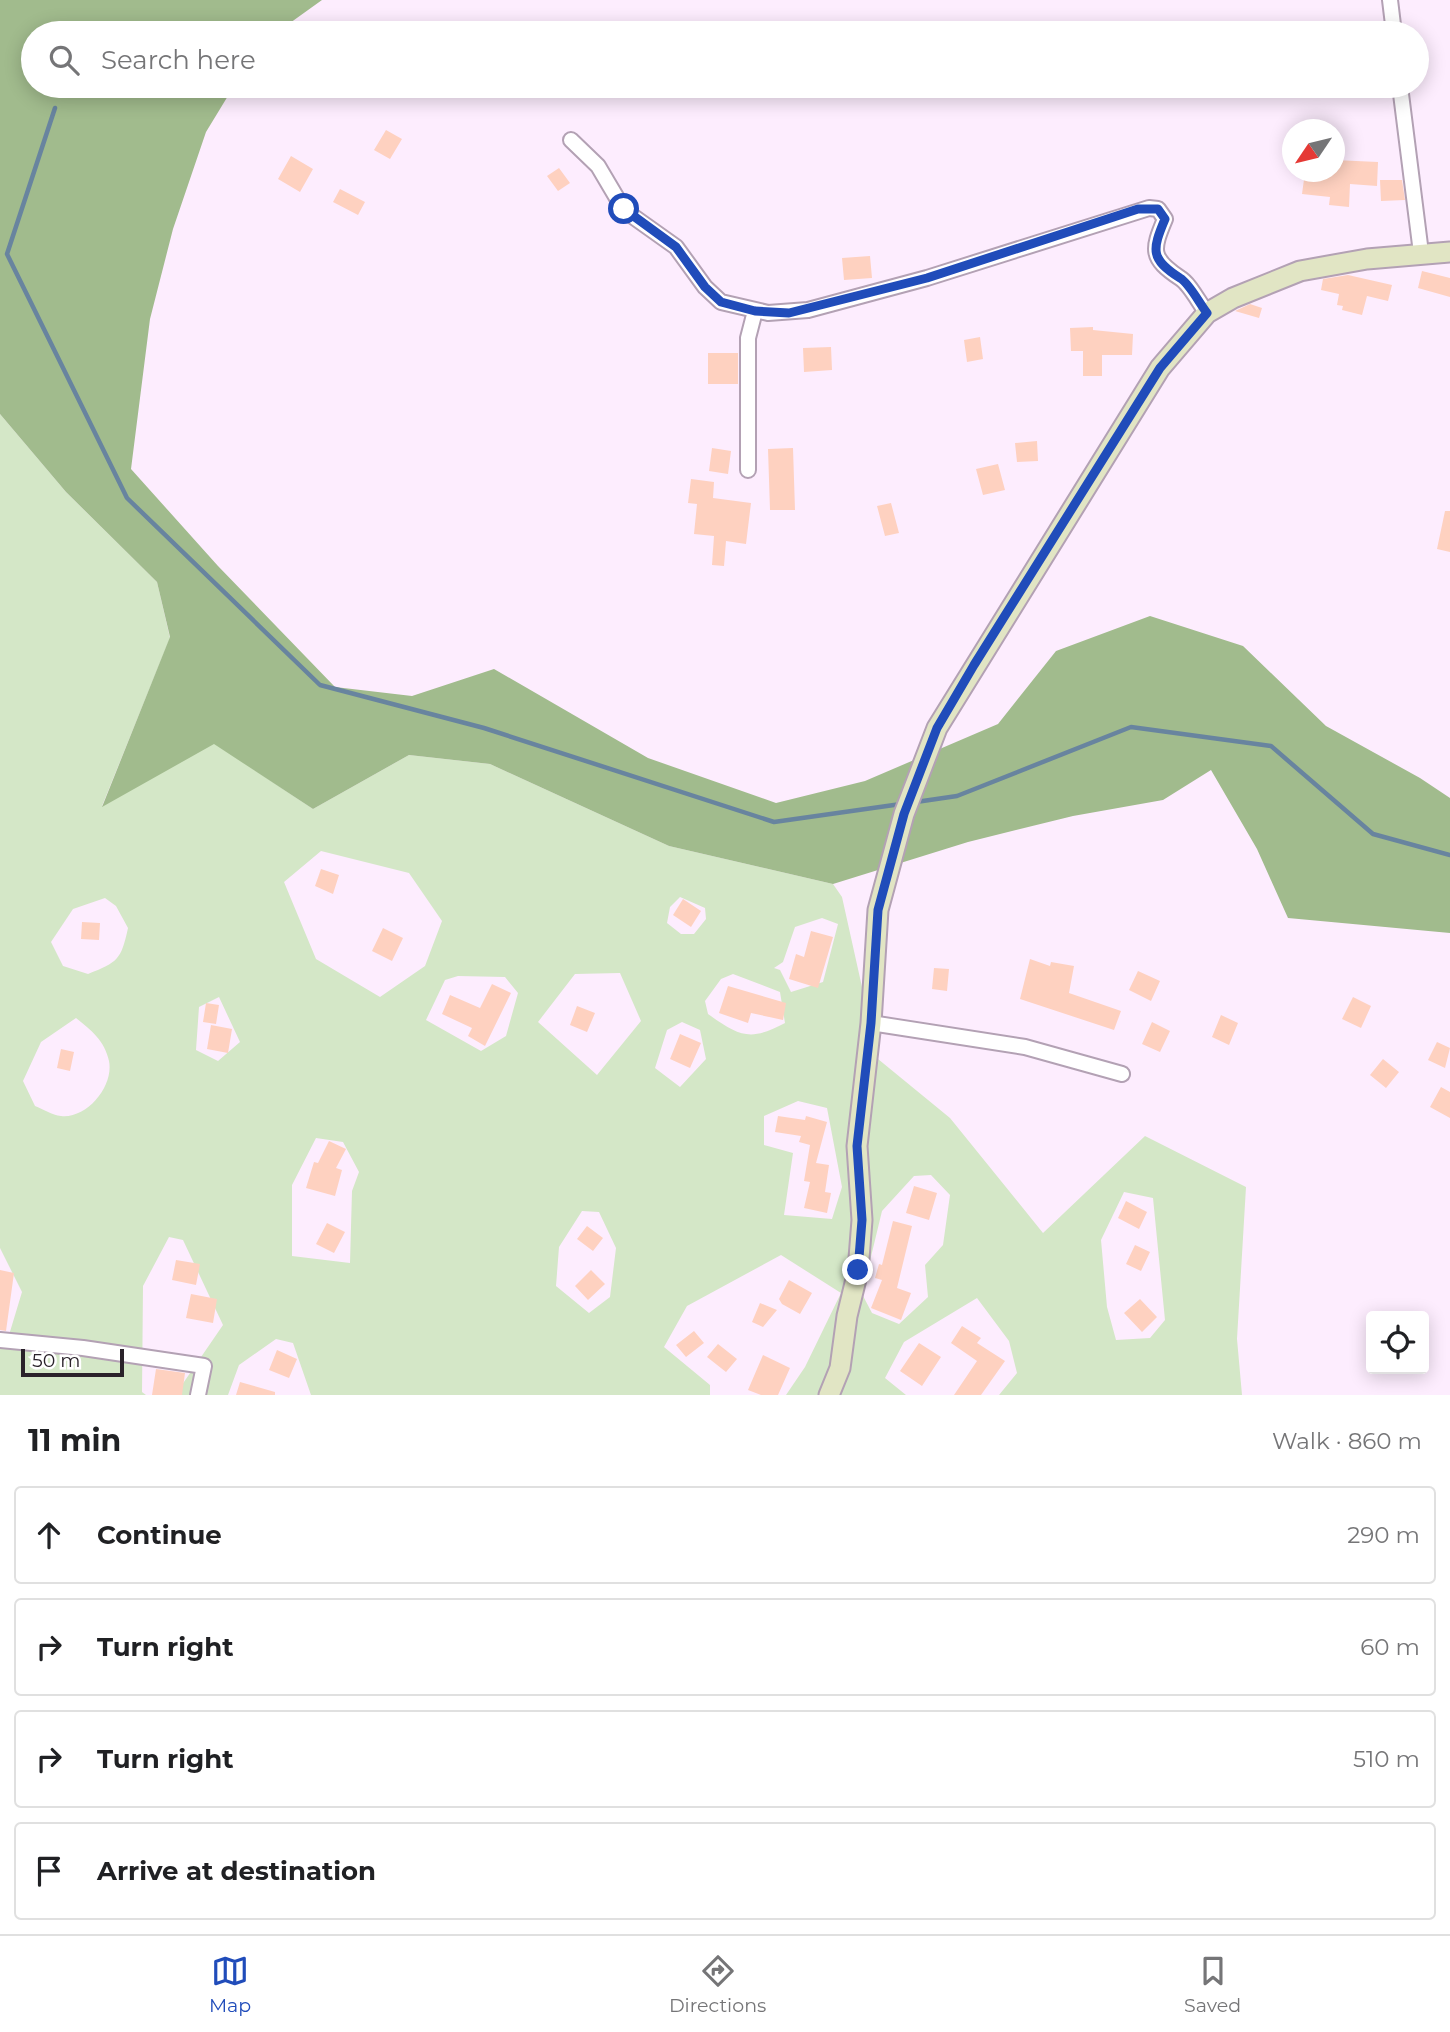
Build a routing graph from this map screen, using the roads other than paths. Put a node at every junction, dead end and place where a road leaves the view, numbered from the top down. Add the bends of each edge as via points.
1 (1390, 0) edge
2 (1393, 21) edge
3 (1402, 98) edge
4 (571, 140) dead end
5 (1450, 252) edge
6 (1421, 253) junction
7 (755, 311) junction
8 (1207, 313) junction
9 (748, 470) dead end
10 (871, 1023) junction
11 (1122, 1074) dead end
12 (0, 1340) edge
13 (198, 1395) edge
14 (829, 1395) edge

1 - 2 street
3 - 6 street
4 - 7 street via 598,166 624,209 676,247 721,302
5 - 6 street
6 - 8 street via 1300,271
7 - 8 street via 808,310 1149,208 1158,209 1165,219 1154,244 1156,254
7 - 9 street via 748,338
8 - 10 street via 1160,368 937,728 904,814 878,910
10 - 11 street via 1025,1047
10 - 14 street via 857,1146 862,1220 858,1270 840,1368
12 - 13 street via 204,1366

